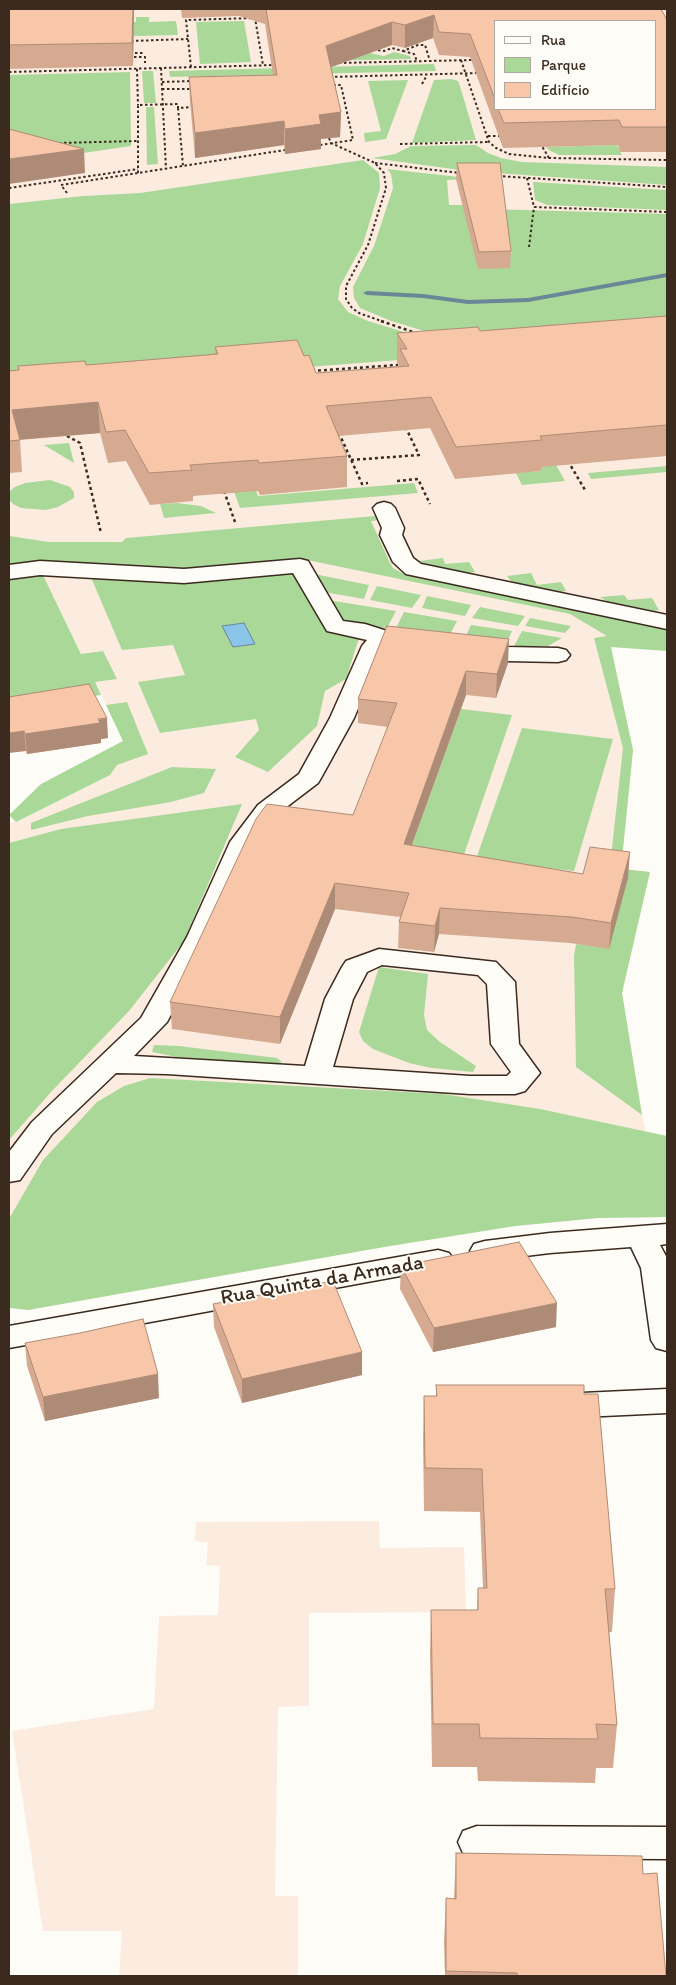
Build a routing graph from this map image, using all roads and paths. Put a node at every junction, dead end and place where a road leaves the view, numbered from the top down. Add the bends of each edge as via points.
1 (188, 39) junction
2 (127, 41) edge
3 (378, 50) edge
4 (403, 51) junction
5 (128, 53) edge
6 (145, 53) dead end
7 (128, 57) edge
8 (461, 60) junction
9 (478, 60) edge
10 (430, 61) junction
11 (417, 62) junction
12 (145, 63) dead end
13 (330, 64) edge
14 (263, 65) junction
15 (282, 65) edge
16 (191, 67) junction
17 (137, 68) junction
18 (161, 68) junction
19 (9, 72) edge
20 (485, 73) edge
21 (466, 74) junction
22 (426, 75) junction
23 (326, 77) edge
24 (192, 81) edge
25 (162, 82) junction
26 (422, 84) dead end
27 (330, 86) edge
28 (200, 88) edge
29 (162, 89) junction
30 (163, 104) junction
31 (138, 105) junction
32 (196, 107) edge
33 (178, 108) junction
34 (488, 136) junction
35 (508, 136) edge
36 (329, 138) edge
37 (138, 141) junction
38 (490, 142) junction
39 (539, 142) edge
40 (58, 143) edge
41 (331, 144) junction
42 (400, 144) dead end
43 (320, 145) edge
44 (285, 150) edge
45 (549, 158) junction
46 (667, 160) edge
47 (375, 163) junction
48 (183, 166) junction
49 (166, 168) junction
50 (138, 169) junction
51 (138, 173) junction
52 (468, 174) edge
53 (497, 176) edge
54 (527, 178) junction
55 (667, 187) edge
56 (9, 188) edge
57 (67, 193) dead end
58 (534, 207) junction
59 (667, 212) edge
60 (530, 247) dead end
61 (418, 333) edge
62 (398, 365) edge
63 (304, 372) edge
64 (402, 420) edge
65 (339, 433) edge
66 (67, 436) edge
67 (565, 457) edge
68 (351, 460) junction
69 (418, 479) dead end
70 (362, 484) dead end
71 (222, 485) edge
72 (586, 490) dead end
73 (430, 504) dead end
74 (389, 518) dead end
75 (235, 522) dead end
76 (101, 533) dead end
77 (9, 572) edge
78 (667, 622) edge
79 (384, 638) junction
80 (558, 655) dead end
81 (111, 1064) junction
82 (316, 1075) junction
83 (9, 1173) edge
84 (654, 1234) edge
85 (9, 1337) edge
86 (667, 1340) edge
87 (667, 1401) edge
88 (528, 1408) edge
89 (477, 1842) dead end
90 (667, 1843) edge

1 - 2 path
1 - 14 path via 186,20 255,17
1 - 16 path
3 - 4 path via 392,48
4 - 10 path via 425,45
4 - 11 path via 414,54
5 - 6 path
7 - 12 path via 145,57
8 - 9 path
8 - 10 path
8 - 21 path
10 - 11 path
11 - 13 path
14 - 15 path
14 - 16 path
16 - 18 path
17 - 18 path
17 - 19 path
17 - 31 path
18 - 25 path
20 - 21 path
21 - 22 path
21 - 34 path
22 - 23 path
22 - 26 path
24 - 25 path
25 - 29 path
27 - 41 path via 341,85 353,140
28 - 29 path
29 - 30 path
30 - 31 path
30 - 33 path via 178,104
30 - 49 path
31 - 37 path
32 - 33 path
33 - 48 path
34 - 35 path
34 - 38 path
36 - 41 path
37 - 40 path
37 - 50 path
38 - 42 path
38 - 45 path via 510,154
39 - 45 path
41 - 43 path
41 - 47 path
44 - 48 path
45 - 46 path
47 - 52 path
47 - 61 path via 384,173 386,188 368,245 346,286 346,299 359,313
48 - 49 path
49 - 51 path
50 - 51 path
50 - 56 path
51 - 57 path via 60,185
53 - 54 path
54 - 55 path
54 - 58 path
58 - 59 path
58 - 60 path
62 - 63 path
64 - 68 path via 419,455
65 - 68 path
66 - 76 path via 80,443
67 - 72 path
68 - 70 path
69 - 73 path
71 - 75 path
74 - 78 street via 391,535 404,562 414,569
77 - 79 street via 40,568 184,576 300,566 335,626
79 - 80 street via 507,654
79 - 81 street via 373,646 342,718 309,778 267,810 243,842 200,937 153,1022
81 - 82 street
81 - 83 street via 42,1128
82 - 82 street via 515,1085 526,1073 505,1044 502,982 486,968 379,957 356,967 339,999
84 - 85 street, Rua Quinta da Armada via 493,1250
84 - 86 street
87 - 88 street
89 - 90 street

